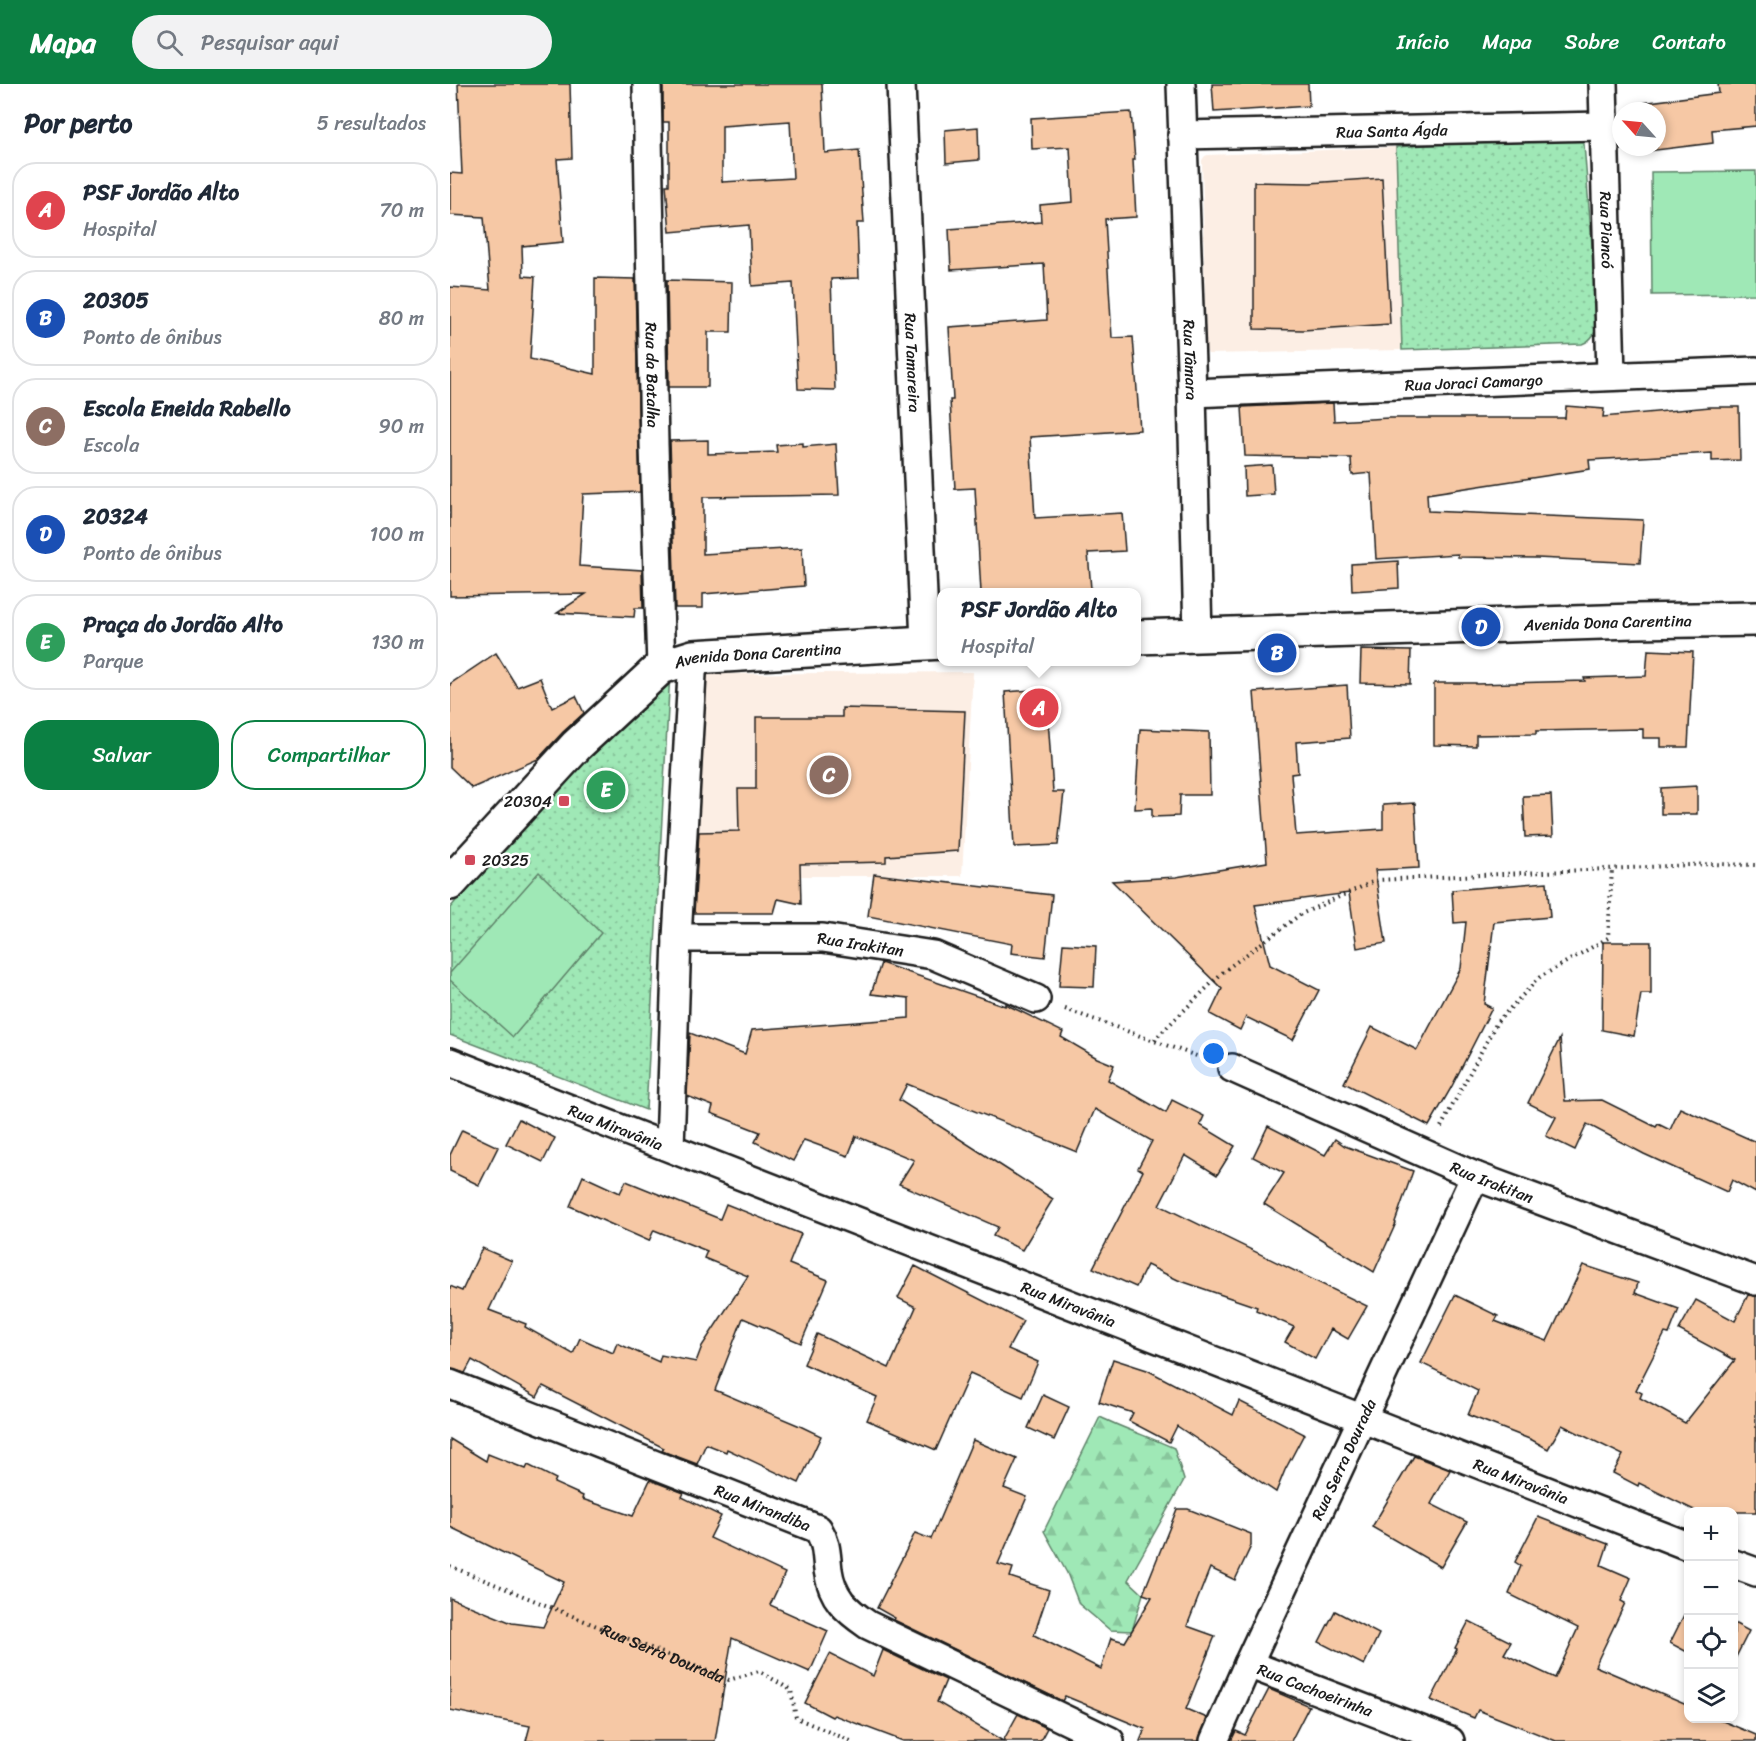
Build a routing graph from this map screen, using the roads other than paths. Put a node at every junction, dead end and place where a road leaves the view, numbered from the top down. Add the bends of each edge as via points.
1 (647, 84) edge
2 (901, 84) edge
3 (1181, 84) edge
4 (1603, 84) edge
5 (1604, 126) junction
6 (1182, 135) junction
7 (1756, 371) edge
8 (1611, 375) junction
9 (1192, 393) junction
10 (1756, 619) edge
11 (1198, 636) junction
12 (1141, 637) edge
13 (933, 642) edge
14 (693, 657) junction
15 (661, 667) junction
16 (450, 883) edge
17 (677, 938) junction
18 (1036, 999) road end
19 (450, 1062) edge
20 (1232, 1068) road end
21 (670, 1147) junction
22 (1475, 1176) junction
23 (1756, 1281) edge
24 (450, 1384) edge
25 (1362, 1420) junction
26 (1684, 1544) edge
27 (1738, 1565) edge
28 (1756, 1572) edge
29 (1248, 1664) junction
30 (1110, 1741) edge
31 (1214, 1741) edge
32 (1450, 1741) edge

1 - 15 street, Rua da Batalha
2 - 13 street, Rua Tamareira
3 - 6 street, Rua Tâmara
4 - 5 street, Rua Piancó
5 - 6 street, Rua Santa Ágda
5 - 8 street, Rua Piancó
6 - 9 street, Rua Tâmara
7 - 8 street, Rua Joraci Camargo
8 - 9 street, Rua Joraci Camargo
9 - 11 street, Rua Tâmara
10 - 11 street, Avenida Dona Carentina
11 - 12 street, Avenida Dona Carentina
13 - 14 street, Avenida Dona Carentina
14 - 15 street, Avenida Dona Carentina
14 - 17 street
15 - 16 street, Avenida Dona Carentina via 577,745
17 - 18 street, Rua Irakitan via 823,938 933,955
17 - 21 street
19 - 21 street, Rua Miravânia
20 - 22 street, Rua Irakitan
21 - 25 street, Rua Miravânia
22 - 23 street, Rua Irakitan
22 - 25 street, Rua Serra Dourada
24 - 30 street, Rua Mirandiba via 818,1529 826,1546 828,1572 836,1594 848,1611 868,1625
25 - 26 street, Rua Miravânia
25 - 29 street, Rua Serra Dourada
27 - 28 street
29 - 31 street, Rua Serra Dourada
29 - 32 street, Rua Cachoeirinha

